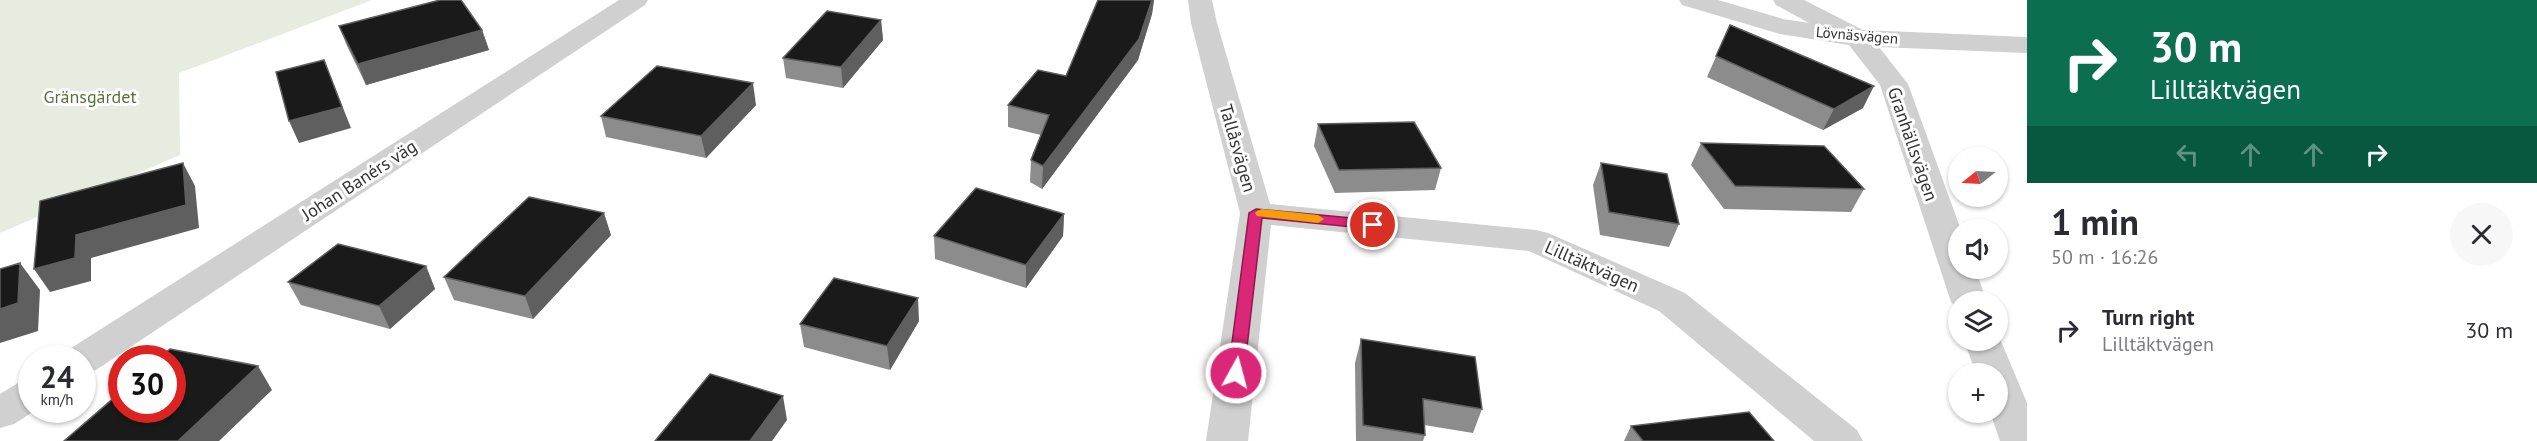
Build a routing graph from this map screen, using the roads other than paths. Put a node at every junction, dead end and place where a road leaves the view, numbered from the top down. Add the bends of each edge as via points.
1 (636, 0) edge
2 (1200, 0) edge
3 (1691, 0) edge
4 (1785, 0) edge
5 (1858, 38) junction
6 (2027, 45) edge
7 (1256, 213) junction
8 (1965, 291) edge
9 (96, 351) edge
10 (18, 402) edge
11 (2008, 405) edge
12 (0, 413) edge
13 (1227, 441) edge
14 (1842, 441) edge
15 (2022, 441) edge

1 - 9 street, Johan Banérs väg
2 - 7 street, Tallåsvägen
3 - 5 street, Lövnäsvägen via 1780,26
4 - 5 street, Granhällsvägen
5 - 6 street, Lövnäsvägen
5 - 8 street, Granhällsvägen via 1894,84
7 - 13 street, Tallåsvägen
7 - 14 street, Lilltäktvägen via 1536,241 1672,302
10 - 12 street
11 - 15 street

